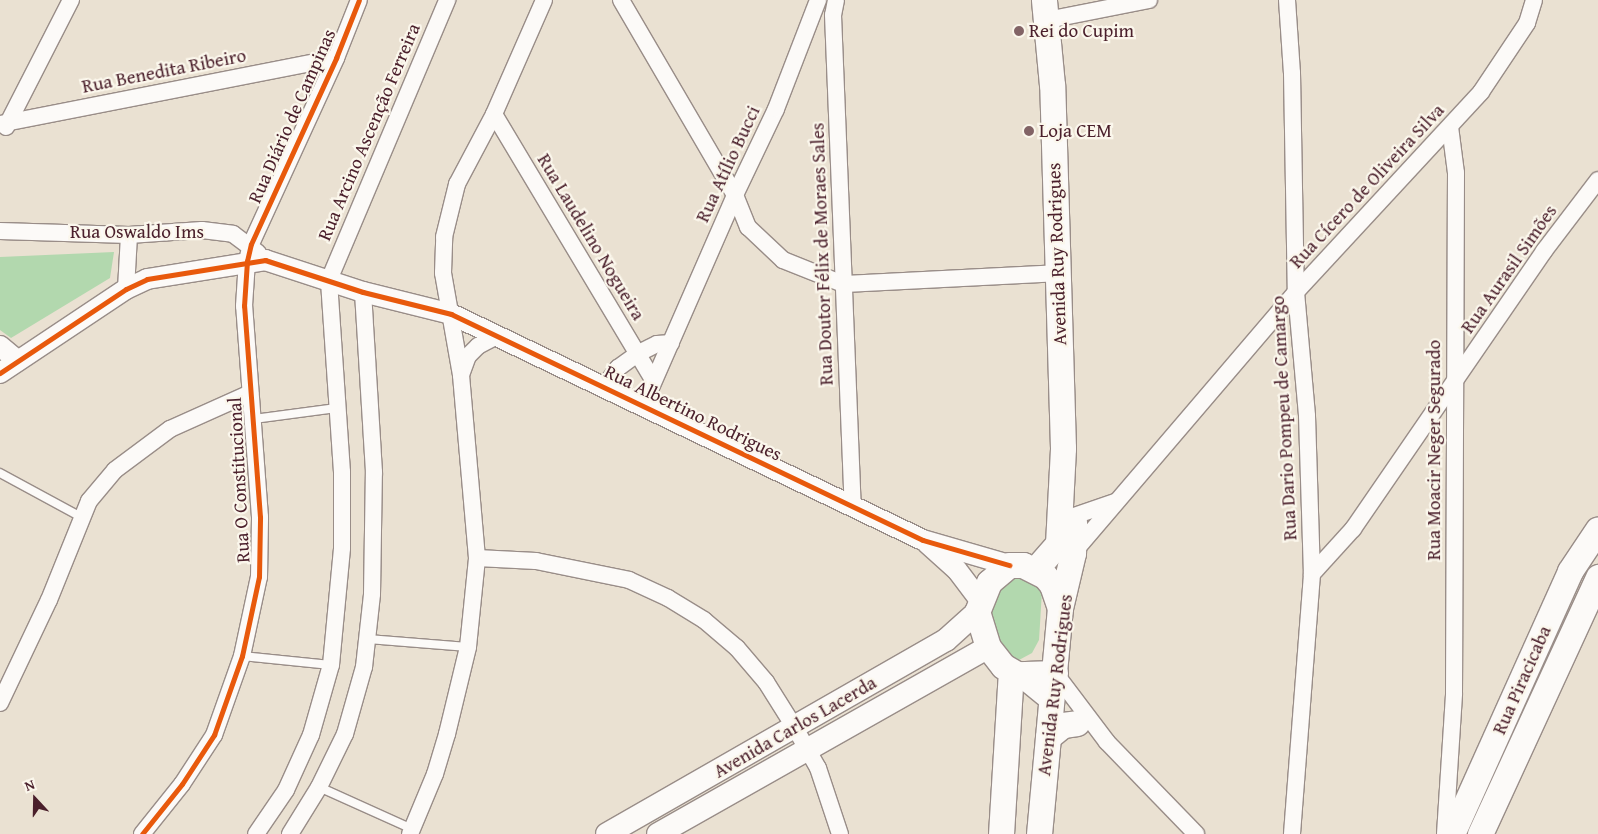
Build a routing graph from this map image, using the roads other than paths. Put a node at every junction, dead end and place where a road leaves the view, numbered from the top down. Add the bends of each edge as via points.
1 (71, 0) edge
2 (359, 0) edge
3 (446, 0) edge
4 (544, 0) edge
5 (620, 0) edge
6 (1149, 0) edge
7 (1287, 0) edge
8 (1534, 0) edge
9 (816, 1) edge
10 (835, 8) edge
11 (1046, 10) edge
12 (336, 58) junction
13 (494, 114) junction
14 (3, 126) edge
15 (1450, 127) junction
16 (1598, 180) edge
17 (735, 195) junction
18 (0, 231) edge
19 (129, 235) junction
20 (254, 255) junction
21 (1058, 274) junction
22 (329, 280) junction
23 (842, 284) junction
24 (126, 288) junction
25 (363, 292) junction
26 (1296, 292) junction
27 (451, 314) junction
28 (497, 336) junction
29 (671, 343) junction
30 (0, 346) edge
31 (637, 354) junction
32 (18, 361) junction
33 (0, 373) edge
34 (461, 375) junction
35 (654, 380) junction
36 (0, 384) edge
37 (1453, 384) junction
38 (604, 387) junction
39 (250, 393) junction
40 (643, 406) junction
41 (336, 408) junction
42 (254, 419) junction
43 (1063, 448) junction
44 (0, 473) edge
45 (1115, 502) junction
46 (853, 506) junction
47 (1074, 516) junction
48 (81, 517) junction
49 (1598, 529) edge
50 (923, 540) junction
51 (1598, 546) edge
52 (1073, 553) junction
53 (477, 558) junction
54 (1009, 564) junction
55 (1595, 567) edge
56 (1035, 570) junction
57 (1312, 574) junction
58 (978, 606) junction
59 (1060, 608) junction
60 (368, 639) junction
61 (1548, 643) dead end
62 (468, 646) junction
63 (988, 647) junction
64 (242, 656) junction
65 (331, 665) junction
66 (1011, 671) junction
67 (1056, 673) junction
68 (0, 703) edge
69 (1052, 704) junction
70 (1077, 723) junction
71 (795, 728) junction
72 (1048, 737) junction
73 (1107, 742) junction
74 (807, 750) junction
75 (1449, 774) junction
76 (1475, 783) junction
77 (319, 787) junction
78 (411, 832) edge
79 (142, 834) edge
80 (256, 834) edge
81 (290, 834) edge
82 (607, 834) edge
83 (658, 834) edge
84 (840, 834) edge
85 (1001, 834) edge
86 (1039, 834) edge
87 (1196, 834) edge
88 (1292, 834) edge
89 (1445, 834) edge
90 (1452, 834) edge
91 (1459, 834) edge
92 (1472, 834) edge
93 (1480, 834) edge

1 - 14 street
2 - 12 street, Rua Diário de Campinas
3 - 22 street, Rua Arcino Ascenção Ferreira
4 - 13 street
5 - 17 street
6 - 11 street
7 - 26 street, Rua Dario Pompeu de Camargo via 1292,73
8 - 15 street, Rua Cícero de Oliveira Silva via 1527,23 1509,54
9 - 10 street
9 - 17 street, Rua Atílio Bucci via 776,109
10 - 23 street, Rua Doutor Félix de Moraes Sales
11 - 21 main road, Avenida Ruy Rodrigues
12 - 14 street, Rua Benedita Ribeiro
12 - 20 street, Rua Diário de Campinas
13 - 27 street via 457,184 447,219 443,273
13 - 31 street, Rua Laudelino Nogueira
15 - 26 street, Rua Cícero de Oliveira Silva
15 - 37 street, Rua Moacir Neger Segurado via 1456,173
16 - 37 street, Rua Aurasil Simões via 1544,250
17 - 23 street via 748,228 774,254 792,265
17 - 29 street, Rua Atílio Bucci
18 - 19 street, Rua Oswaldo Ims
19 - 20 street, Rua Oswaldo Ims via 202,230 233,234
19 - 24 street
20 - 22 street, Rua Oswaldo Ims
20 - 24 street via 163,275
20 - 39 street, Rua O Constitucional via 244,306
21 - 23 street
21 - 43 main road, Avenida Ruy Rodrigues
22 - 25 street, Rua Oswaldo Ims
22 - 41 street
23 - 46 street, Rua Doutor Félix de Moraes Sales
24 - 32 street
25 - 27 street, Rua Albertino Rodrigues
25 - 60 street via 374,472 374,542
26 - 45 street, Rua Cícero de Oliveira Silva
26 - 57 street, Rua Dario Pompeu de Camargo via 1307,416
27 - 28 street, Rua Albertino Rodrigues
27 - 34 street
28 - 34 street via 478,346 468,356
28 - 38 street, Rua Albertino Rodrigues
29 - 31 street via 657,344
29 - 35 street, Rua Atílio Bucci
30 - 32 street
31 - 35 street, Rua Laudelino Nogueira
31 - 38 street via 618,368
32 - 33 street
32 - 36 street
34 - 53 street
35 - 40 street, Rua Atílio Bucci
37 - 57 street, Rua Aurasil Simões via 1353,529
37 - 75 street, Rua Moacir Neger Segurado via 1454,693
38 - 40 street, Rua Albertino Rodrigues
39 - 42 street, Rua O Constitucional
39 - 48 street via 170,429 143,448 115,470 89,501
40 - 46 street, Rua Albertino Rodrigues
41 - 42 lane
41 - 65 street via 342,472 342,548
42 - 64 street, Rua O Constitucional via 260,517 259,577
43 - 47 main road, Avenida Ruy Rodrigues
43 - 56 main road, Avenida Ruy Rodrigues via 1058,544
44 - 48 lane
45 - 47 street
45 - 52 street, Rua Cícero de Oliveira Silva
46 - 50 street, Rua Albertino Rodrigues
47 - 52 main road, Avenida Ruy Rodrigues
48 - 68 street via 49,600
49 - 76 main road, Rua Piracicaba via 1570,571
50 - 54 street, Rua Albertino Rodrigues
50 - 58 street, Rua Albertino Rodrigues via 957,570
51 - 55 lane
52 - 59 main road, Avenida Ruy Rodrigues
53 - 62 street
53 - 71 street via 536,561 589,570 629,580 668,598 704,620 737,648 766,682
54 - 56 main road
54 - 58 main road via 994,574
55 - 92 lane via 1543,673
55 - 93 main road, Rua Piracicaba
56 - 59 main road via 1052,585
57 - 88 street, Rua Dario Pompeu de Camargo
58 - 63 main road
58 - 71 main road, Avenida Carlos Lacerda via 946,640
59 - 67 main road, Avenida Ruy Rodrigues
60 - 62 lane
60 - 77 street via 364,667 345,734
61 - 91 lane
62 - 78 street via 435,774
63 - 66 main road via 996,659
63 - 74 main road, Avenida Carlos Lacerda
64 - 65 lane
64 - 79 street, Rua O Constitucional via 214,735 182,784
65 - 80 street via 311,735 286,790
66 - 67 main road via 1027,675
66 - 69 street
66 - 85 main road, Avenida Ruy Rodrigues
67 - 69 main road, Avenida Ruy Rodrigues
67 - 73 street
69 - 70 street
69 - 72 main road, Avenida Ruy Rodrigues
70 - 72 main road via 1063,724
70 - 73 street
71 - 74 street
71 - 82 main road, Avenida Carlos Lacerda
72 - 86 main road, Avenida Ruy Rodrigues
73 - 87 street
74 - 83 main road, Avenida Carlos Lacerda
74 - 84 street via 828,793
75 - 76 street
75 - 89 street, Rua Moacir Neger Segurado
76 - 90 main road, Rua Piracicaba
77 - 78 lane
77 - 81 street

